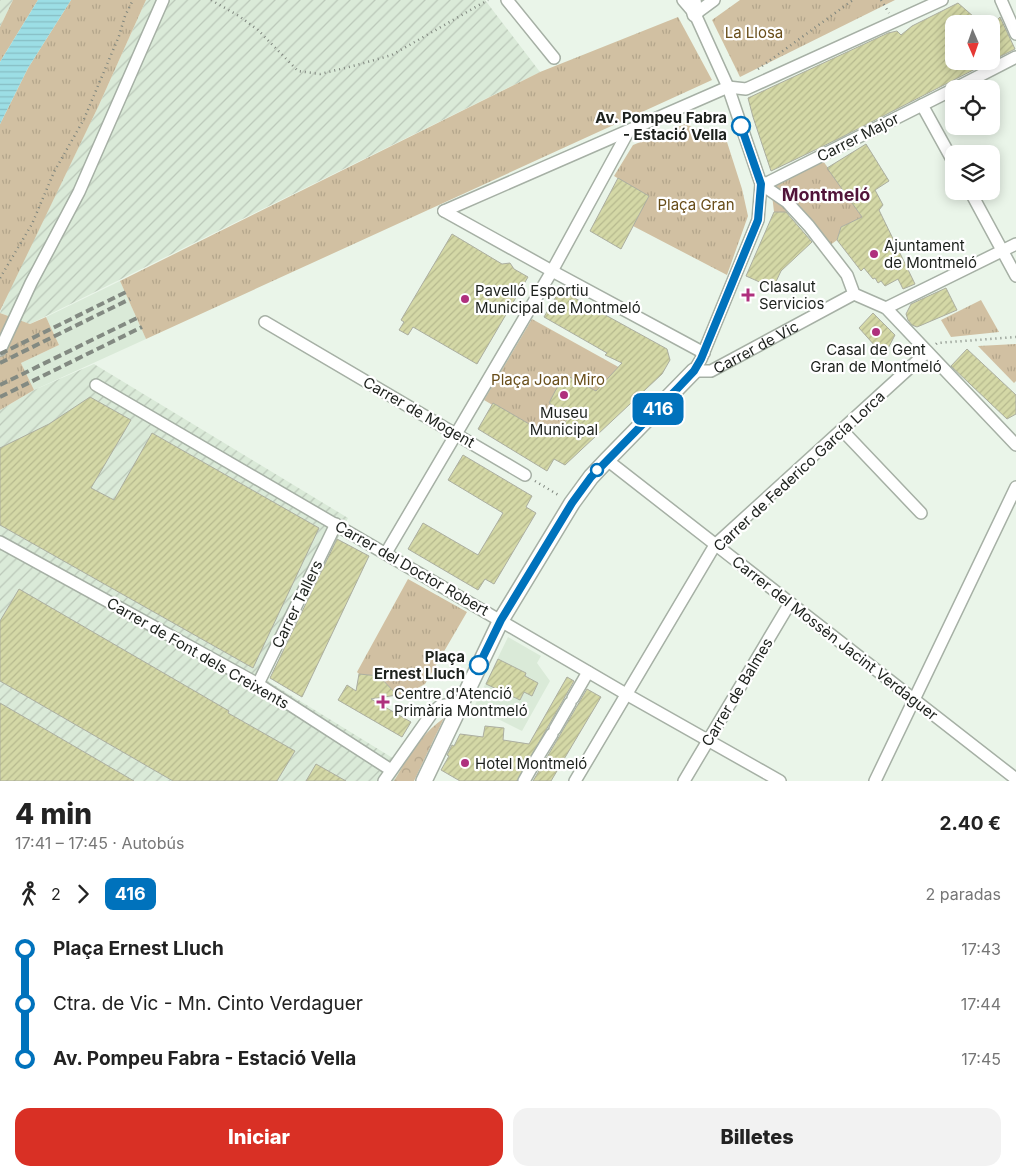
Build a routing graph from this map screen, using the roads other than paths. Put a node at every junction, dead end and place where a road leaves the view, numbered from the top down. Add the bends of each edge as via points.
1 (163, 0) edge
2 (506, 0) edge
3 (683, 0) edge
4 (714, 0) edge
5 (942, 0) edge
6 (1001, 0) edge
7 (694, 7) edge
8 (1016, 34) edge
9 (1016, 57) edge
10 (554, 58) dead end
11 (971, 80) edge
12 (728, 88) junction
13 (945, 94) edge
14 (922, 105) junction
15 (628, 132) junction
16 (945, 146) edge
17 (761, 184) junction
18 (975, 200) edge
19 (1016, 244) edge
20 (1002, 251) junction
21 (552, 271) junction
22 (1016, 276) edge
23 (854, 294) junction
24 (886, 308) junction
25 (265, 322) dead end
26 (0, 350) edge
27 (927, 352) junction
28 (704, 353) junction
29 (694, 371) junction
30 (96, 385) dead end
31 (842, 430) junction
32 (456, 434) junction
33 (1016, 445) edge
34 (607, 460) junction
35 (525, 475) road end
36 (1016, 487) edge
37 (921, 513) dead end
38 (336, 524) junction
39 (0, 542) edge
40 (715, 545) junction
41 (386, 553) junction
42 (790, 603) junction
43 (501, 620) junction
44 (588, 672) junction
45 (258, 684) junction
46 (626, 694) junction
47 (914, 699) junction
48 (462, 702) junction
49 (708, 740) junction
50 (391, 770) junction
51 (1016, 779) edge
52 (426, 780) edge
53 (775, 780) edge
54 (384, 781) edge
55 (524, 781) edge
56 (575, 781) edge
57 (684, 781) edge
58 (874, 781) edge

1 - 26 street via 79,192
2 - 10 street
3 - 7 street
4 - 7 street
5 - 12 street via 746,89
6 - 8 street
7 - 12 street
9 - 11 street, Carrer Major
12 - 15 street
12 - 17 street
13 - 14 street, Carrer Major
14 - 16 street
14 - 17 street, Carrer Major
15 - 21 street
15 - 21 street via 444,211
17 - 23 street via 787,202 809,226 847,275
17 - 28 street via 758,220
18 - 20 street
19 - 20 street
20 - 22 street
20 - 24 street
21 - 28 street
21 - 32 street
23 - 24 street
23 - 29 street, Carrer de Vic via 711,371
24 - 27 street
25 - 32 street, Carrer de Mogent
27 - 31 street, Carrer de Federico García Lorca
27 - 33 street
28 - 29 street
29 - 34 street, Carrer de Vic
30 - 38 street, Carrer del Doctor Robert
31 - 37 street
31 - 40 street, Carrer de Federico García Lorca
32 - 35 street, Carrer de Mogent
32 - 41 street
34 - 40 street, Carrer del Mossèn Jacint Verdaguer
34 - 43 street, Carrer de Vic via 572,503
36 - 47 street
38 - 41 street, Carrer del Doctor Robert
38 - 45 street, Carrer Tallers
39 - 45 street, Carrer de Font dels Creixents
40 - 42 street, Carrer del Mossèn Jacint Verdaguer
40 - 46 street, Carrer de Federico García Lorca
41 - 43 street, Carrer del Doctor Robert
42 - 47 street, Carrer del Mossèn Jacint Verdaguer
42 - 49 street, Carrer de Balmes
43 - 44 street, Carrer del Doctor Robert
43 - 48 street, Carrer de Vic
44 - 46 street, Carrer del Doctor Robert
44 - 55 street
45 - 50 street, Carrer de Font dels Creixents
46 - 49 street, Carrer del Doctor Robert
46 - 56 street, Carrer de Federico García Lorca
47 - 51 street, Carrer del Mossèn Jacint Verdaguer
47 - 58 street
48 - 50 street via 440,706 432,713
48 - 52 street, Carrer de Vic
49 - 53 street, Carrer del Doctor Robert
49 - 57 street, Carrer de Balmes
50 - 54 street

